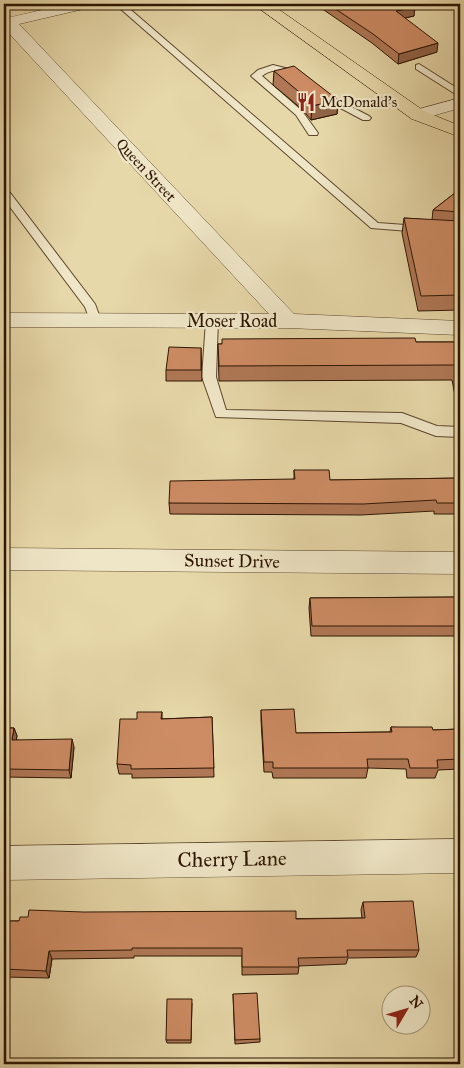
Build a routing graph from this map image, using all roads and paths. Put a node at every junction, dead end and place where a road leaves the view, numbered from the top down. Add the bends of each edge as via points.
1 (88, 4) edge
2 (119, 4) edge
3 (261, 4) edge
4 (5, 21) edge
5 (419, 67) dead end
6 (460, 94) edge
7 (460, 103) edge
8 (418, 115) junction
9 (366, 118) dead end
10 (460, 132) edge
11 (313, 133) dead end
12 (4, 192) edge
13 (460, 232) edge
14 (4, 320) edge
15 (95, 320) junction
16 (212, 320) junction
17 (288, 321) junction
18 (460, 328) edge
19 (460, 432) edge
20 (4, 559) edge
21 (460, 563) edge
22 (460, 856) edge
23 (4, 863) edge

1 - 4 street
2 - 13 lane via 375,226
3 - 8 main road
4 - 17 street, Queen Street
5 - 6 lane
7 - 8 street
8 - 10 main road
9 - 11 lane via 327,98 285,68 262,70 256,76 299,113
12 - 15 lane via 92,307
14 - 15 street, Moser Road
15 - 16 street, Moser Road
16 - 17 street, Moser Road
16 - 19 lane via 209,377 221,414 402,418 436,432
17 - 18 street, Moser Road
20 - 21 street, Sunset Drive
22 - 23 street, Cherry Lane

